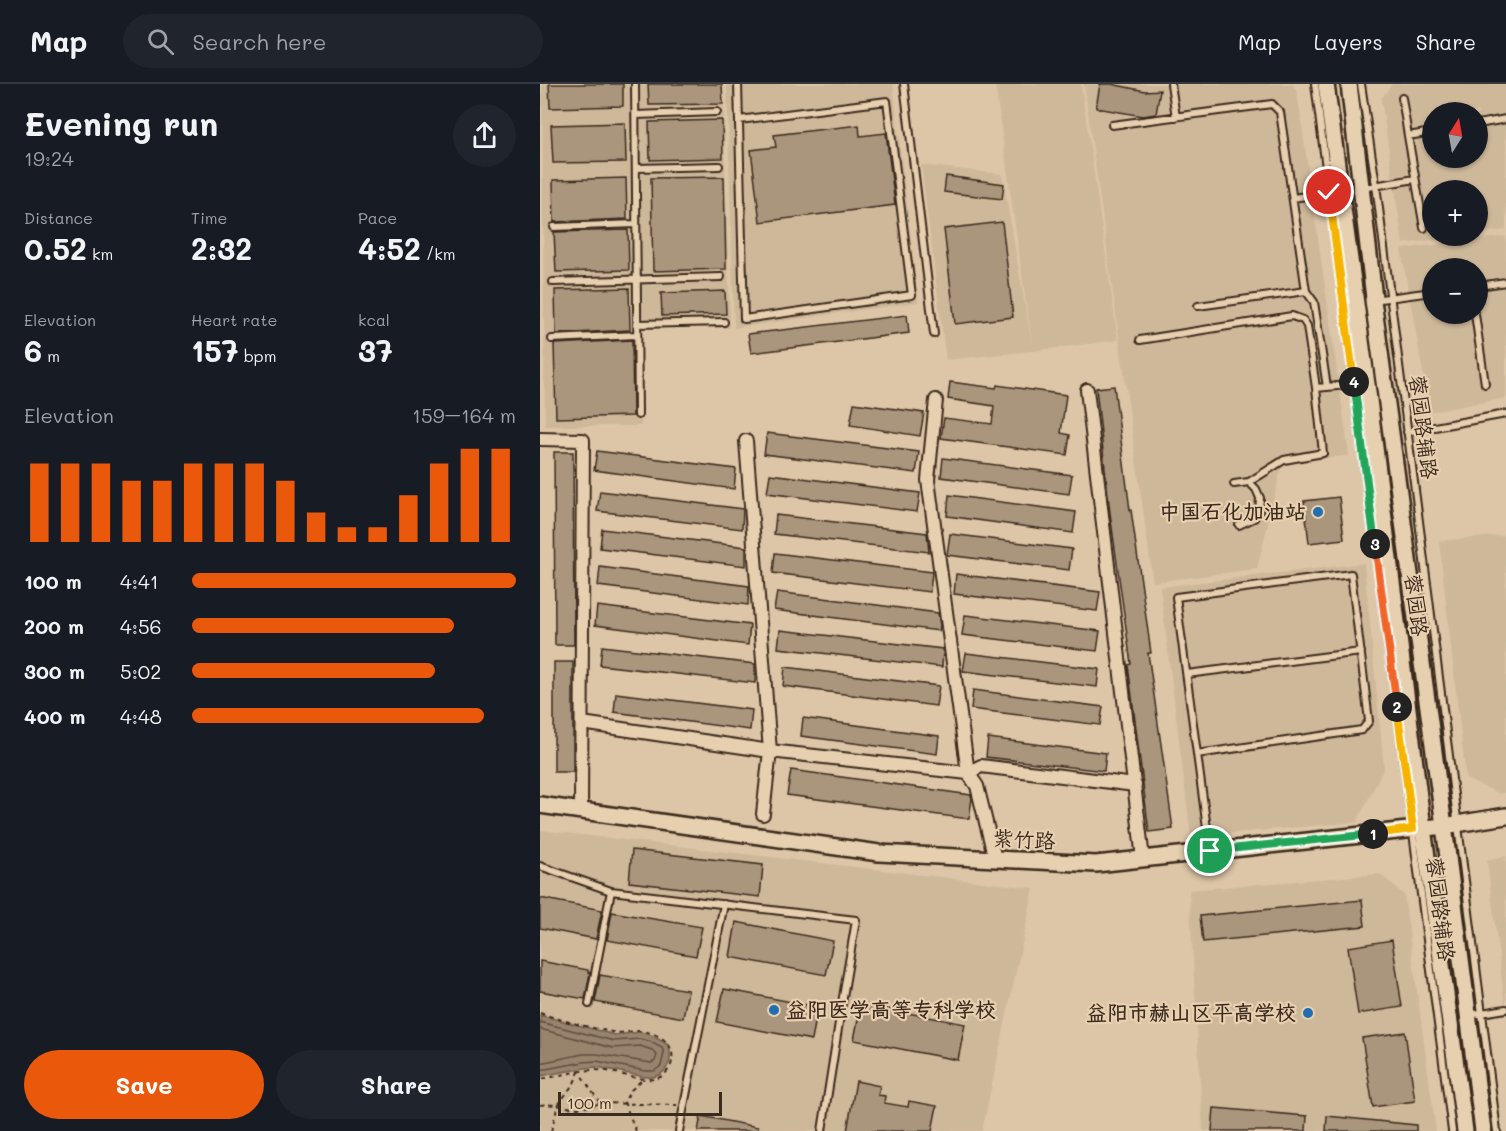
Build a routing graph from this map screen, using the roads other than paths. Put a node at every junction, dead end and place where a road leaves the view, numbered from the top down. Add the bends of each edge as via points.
1 (635, 84) edge
2 (738, 84) edge
3 (904, 84) edge
4 (1171, 84) edge
5 (1317, 84) edge
6 (1326, 84) edge
7 (1349, 84) edge
8 (1360, 84) edge
9 (1402, 98) dead end
10 (1329, 111) junction
11 (717, 112) dead end
12 (1353, 112) junction
13 (636, 115) junction
14 (1176, 117) junction
15 (1506, 119) edge
16 (738, 120) junction
17 (1488, 122) edge
18 (1112, 125) dead end
19 (1422, 134) edge
20 (1408, 136) junction
21 (719, 166) dead end
22 (636, 168) junction
23 (1415, 179) junction
24 (1369, 187) junction
25 (1335, 191) junction
26 (1293, 198) junction
27 (1422, 217) edge
28 (636, 225) junction
29 (554, 227) dead end
30 (721, 277) dead end
31 (637, 280) junction
32 (553, 282) dead end
33 (1506, 282) edge
34 (1488, 285) edge
35 (1306, 291) junction
36 (1422, 293) edge
37 (1390, 298) junction
38 (1373, 300) junction
39 (1198, 306) dead end
40 (724, 322) dead end
41 (637, 324) junction
42 (1476, 324) edge
43 (934, 334) dead end
44 (637, 335) junction
45 (552, 339) dead end
46 (1140, 340) dead end
47 (1361, 384) junction
48 (1485, 384) dead end
49 (1326, 387) junction
50 (1316, 388) junction
51 (1087, 390) dead end
52 (936, 400) dead end
53 (1506, 414) edge
54 (638, 415) dead end
55 (1407, 432) junction
56 (540, 439) edge
57 (746, 441) dead end
58 (1249, 482) junction
59 (1234, 484) dead end
60 (1239, 525) dead end
61 (1361, 652) junction
62 (1187, 674) junction
63 (582, 723) junction
64 (770, 751) junction
65 (1197, 754) junction
66 (968, 773) junction
67 (1135, 785) junction
68 (540, 805) edge
69 (581, 811) junction
70 (763, 814) dead end
71 (1506, 816) edge
72 (1451, 825) junction
73 (1418, 829) junction
74 (1210, 851) junction
75 (996, 859) junction
76 (1143, 859) junction
77 (540, 866) edge
78 (611, 891) junction
79 (724, 904) junction
80 (589, 1004) dead end
81 (1506, 1009) edge
82 (1475, 1014) junction
83 (679, 1131) edge
84 (822, 1131) edge
85 (1452, 1131) edge
86 (1465, 1131) edge
87 (1483, 1131) edge
88 (1497, 1131) edge

1 - 13 lane
2 - 16 lane
3 - 43 lane
4 - 14 lane
5 - 10 street
5 - 25 lane
6 - 10 street, 蓉园路
7 - 12 street, 蓉园路
8 - 12 street
8 - 24 lane, 蓉园路辅路
9 - 20 lane
10 - 25 street, 蓉园路
11 - 13 lane
12 - 24 street, 蓉园路
13 - 22 lane
14 - 18 lane
14 - 26 lane via 1272,104 1280,112
15 - 17 lane
16 - 16 lane via 744,319 912,295 887,101
19 - 20 lane
20 - 23 lane
21 - 22 lane
22 - 28 lane
23 - 24 lane
23 - 27 lane
24 - 37 lane, 蓉园路辅路
24 - 38 street, 蓉园路
25 - 26 lane
25 - 47 street, 蓉园路
26 - 35 lane
28 - 29 lane
28 - 31 lane
30 - 31 lane
31 - 32 lane
31 - 41 lane
33 - 34 lane
35 - 39 lane
35 - 49 lane via 1314,302
36 - 37 lane
37 - 38 lane
37 - 55 lane, 蓉园路辅路
38 - 72 street, 蓉园路
40 - 41 lane
41 - 44 lane
42 - 48 lane
44 - 45 lane
44 - 54 lane
46 - 50 lane via 1292,316 1303,320 1306,326
47 - 49 lane
47 - 73 street, 蓉园路
49 - 50 lane
50 - 58 lane via 1323,453 1284,460
51 - 67 street
52 - 66 street via 928,480
53 - 55 lane
55 - 72 lane, 蓉园路辅路
56 - 63 street via 584,441
57 - 64 street
58 - 59 lane
58 - 60 lane via 1260,498 1259,511
61 - 62 lane
61 - 62 lane via 1351,574 1176,597
61 - 65 lane via 1369,721 1362,730
62 - 65 lane
63 - 64 street
63 - 69 street
64 - 66 street
64 - 70 street
65 - 74 lane
66 - 67 street via 981,766
66 - 75 street via 977,786
67 - 76 street
68 - 69 street, 紫竹路
69 - 75 street, 紫竹路 via 879,853
71 - 72 street, 紫竹路
72 - 73 street, 紫竹路
72 - 82 street, 蓉园路
73 - 74 street, 紫竹路
73 - 85 lane, 蓉园路辅路
73 - 86 street, 蓉园路
74 - 76 street, 紫竹路
75 - 76 street, 紫竹路 via 1096,864
77 - 78 lane
78 - 79 lane
78 - 80 lane
79 - 83 lane
79 - 84 lane via 856,920
81 - 82 lane
82 - 87 street, 蓉园路
82 - 88 lane

